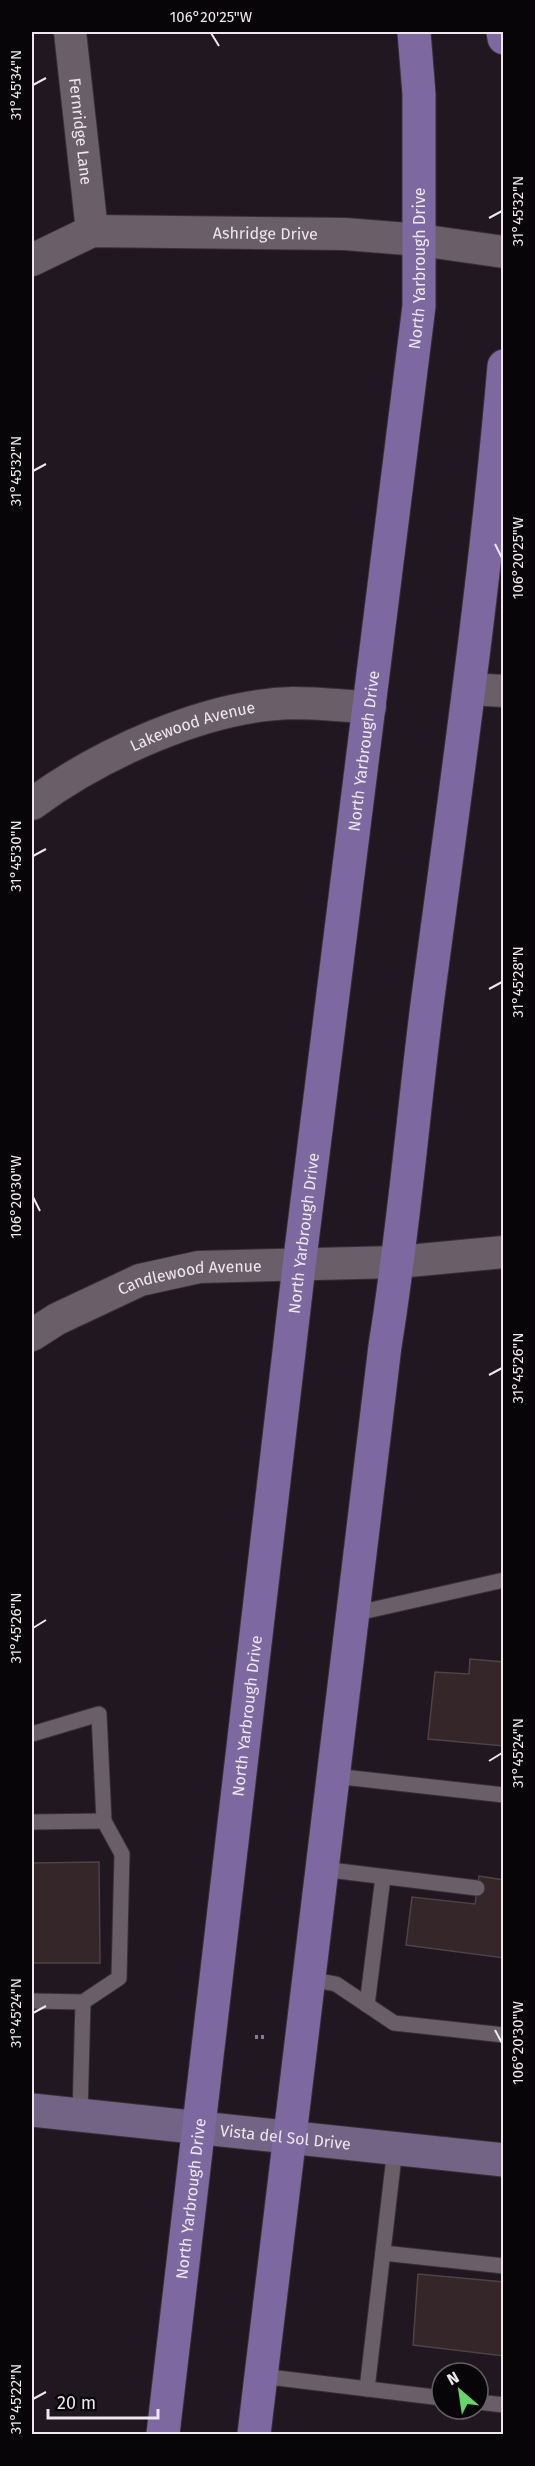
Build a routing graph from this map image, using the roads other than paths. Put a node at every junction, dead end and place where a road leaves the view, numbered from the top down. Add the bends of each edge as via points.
1 (70, 32) edge
2 (414, 32) edge
3 (503, 32) edge
4 (504, 38) edge
5 (92, 231) junction
6 (420, 240) junction
7 (504, 252) edge
8 (32, 260) edge
9 (504, 366) edge
10 (468, 689) junction
11 (504, 691) edge
12 (370, 707) junction
13 (32, 804) edge
14 (504, 1252) edge
15 (398, 1262) junction
16 (299, 1266) junction
17 (32, 1335) edge
18 (504, 1580) edge
19 (353, 1614) junction
20 (32, 1734) edge
21 (334, 1776) junction
22 (504, 1795) edge
23 (104, 1821) junction
24 (32, 1822) edge
25 (322, 1869) junction
26 (383, 1877) junction
27 (477, 1888) dead end
28 (309, 1979) junction
29 (32, 2001) edge
30 (84, 2002) junction
31 (367, 2005) junction
32 (504, 2035) edge
33 (32, 2110) edge
34 (80, 2114) junction
35 (198, 2127) junction
36 (290, 2136) junction
37 (395, 2148) junction
38 (504, 2160) edge
39 (382, 2253) junction
40 (504, 2266) edge
41 (261, 2376) junction
42 (368, 2388) junction
43 (430, 2396) edge
44 (163, 2434) edge
45 (254, 2434) edge

1 - 5 street, Fernridge Lane
2 - 6 main road, North Yarbrough Drive via 419,94
3 - 4 main road
5 - 6 street, Ashridge Drive via 345,234
5 - 8 street, Ashridge Drive
6 - 7 street, Ashridge Drive
6 - 12 main road, North Yarbrough Drive via 419,306
9 - 10 main road
10 - 11 street
10 - 15 main road via 415,1098
12 - 13 street, Lakewood Avenue via 291,703 240,710 191,723 126,748 64,781
12 - 16 main road, North Yarbrough Drive
14 - 15 street, Candlewood Avenue
15 - 16 street, Candlewood Avenue
15 - 19 main road
16 - 17 street, Candlewood Avenue via 199,1268 140,1280
16 - 35 main road, North Yarbrough Drive
18 - 19 lane
19 - 21 main road
20 - 23 lane via 99,1714
21 - 22 lane
21 - 25 main road
23 - 24 lane
23 - 30 lane via 122,1854 119,1978
25 - 26 lane
25 - 28 main road
26 - 27 lane
26 - 31 lane
28 - 31 lane via 336,1984
28 - 36 main road
29 - 30 lane
30 - 34 lane
31 - 32 lane via 394,2023
33 - 34 main road, Vista del Sol Drive
34 - 35 main road, Vista del Sol Drive
35 - 36 main road, Vista del Sol Drive
35 - 44 main road, North Yarbrough Drive
36 - 37 main road, Vista del Sol Drive
36 - 41 main road
37 - 38 main road, Vista del Sol Drive
37 - 39 lane
39 - 40 lane
39 - 42 lane
41 - 42 lane
41 - 45 main road
42 - 43 lane

